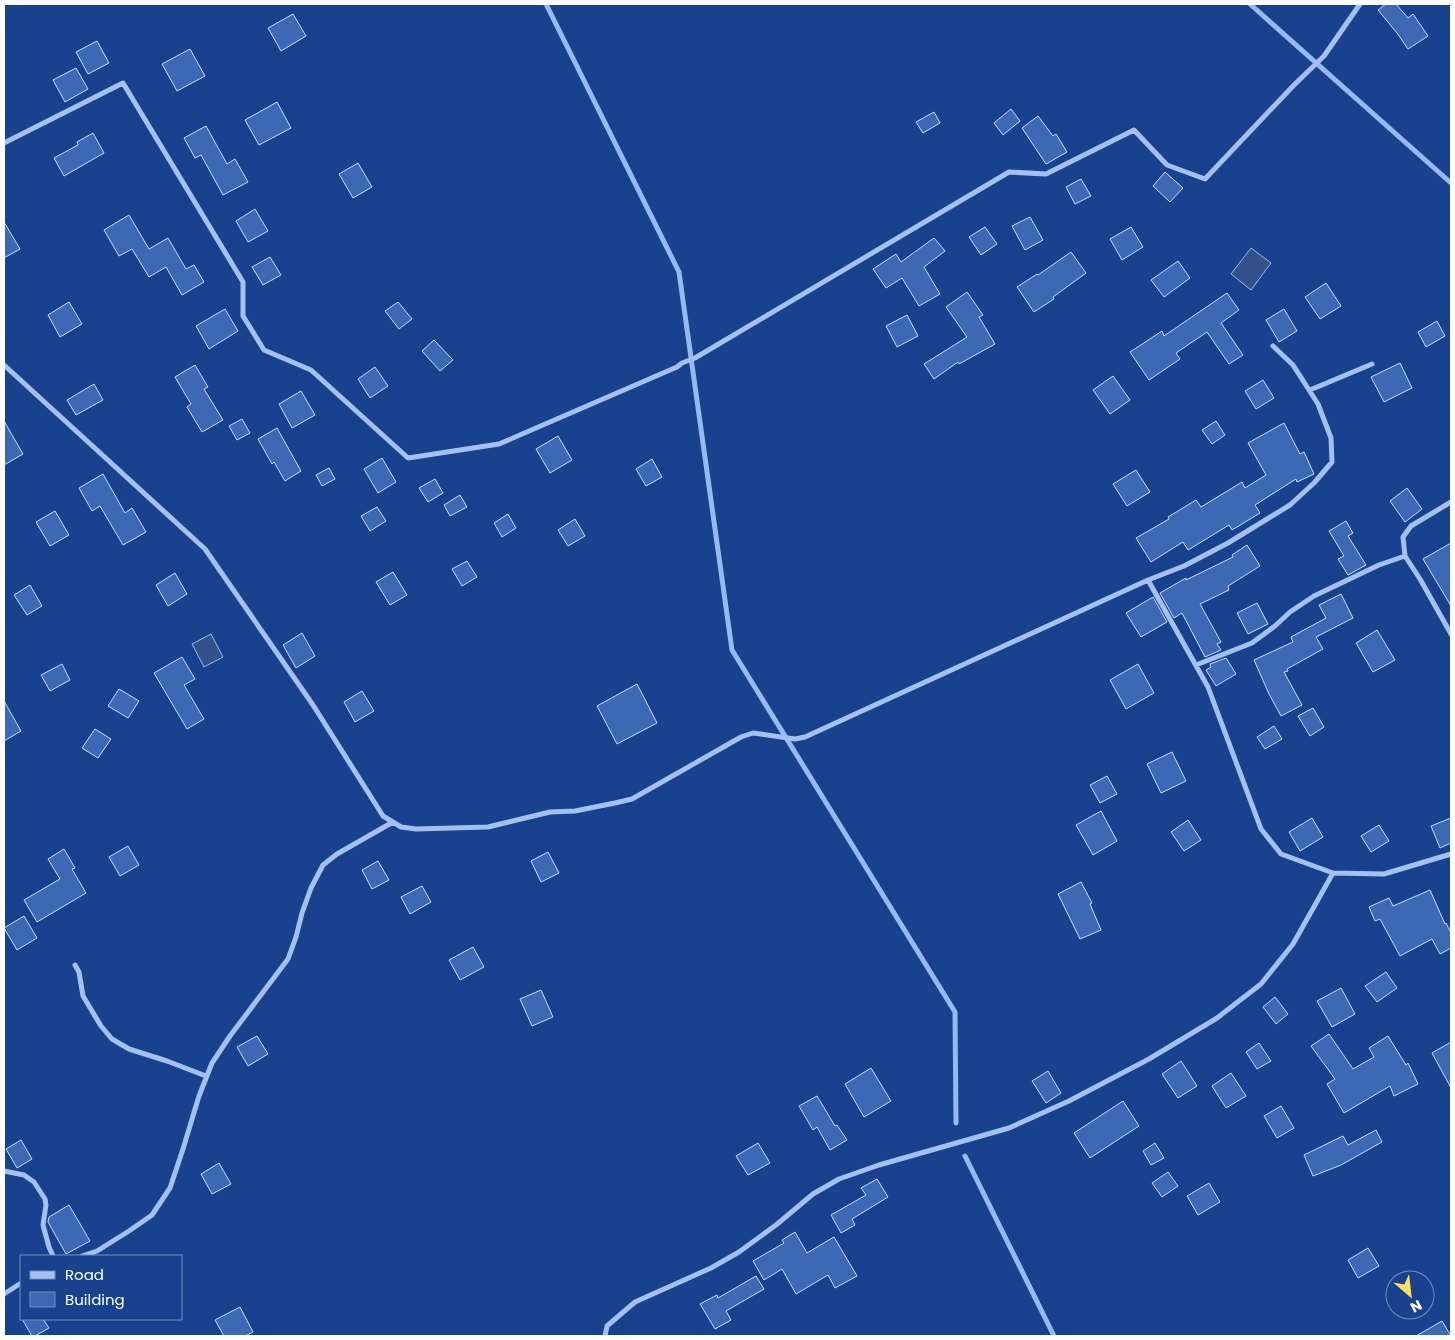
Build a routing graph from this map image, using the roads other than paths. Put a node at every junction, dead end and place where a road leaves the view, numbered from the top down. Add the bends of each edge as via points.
1 (1360, 4) edge
2 (4, 143) edge
3 (1273, 346) dead end
4 (1372, 364) dead end
5 (4, 365) edge
6 (1310, 390) junction
7 (1451, 502) edge
8 (1405, 556) junction
9 (1148, 580) junction
10 (1451, 634) edge
11 (1196, 665) junction
12 (393, 822) junction
13 (1451, 854) edge
14 (1333, 873) junction
15 (75, 965) dead end
16 (206, 1076) junction
17 (4, 1171) edge
18 (52, 1255) edge
19 (84, 1255) edge
20 (20, 1285) edge
21 (4, 1294) edge
22 (604, 1336) edge

1 - 2 street via 1324,56 1205,179 1168,165 1134,130 1046,174 1009,172 677,367 499,444 408,458 311,370 264,350 243,316 243,282 123,83
3 - 6 street via 1294,365
4 - 6 street
5 - 12 street via 205,549 313,705 383,816
6 - 9 street via 1331,438 1332,462 1290,505 1228,543
7 - 8 street via 1411,526 1403,537
8 - 10 street
8 - 11 street via 1314,596 1252,643
9 - 11 street
9 - 12 street via 805,737 795,739 752,733 741,737 632,799 575,811 550,812 488,827 416,829
11 - 14 street via 1208,687 1261,829 1281,854
12 - 16 street via 337,854 323,866 311,888 288,959 230,1036
13 - 14 street via 1384,874
14 - 22 street via 1293,944 1262,984 1217,1018 1070,1101 1009,1128 839,1179 813,1194 739,1252 635,1302 607,1326
15 - 16 street via 83,996 112,1038 129,1049
16 - 19 street via 170,1188 152,1215
17 - 18 street via 24,1175 34,1182 45,1199 43,1225
20 - 21 street

